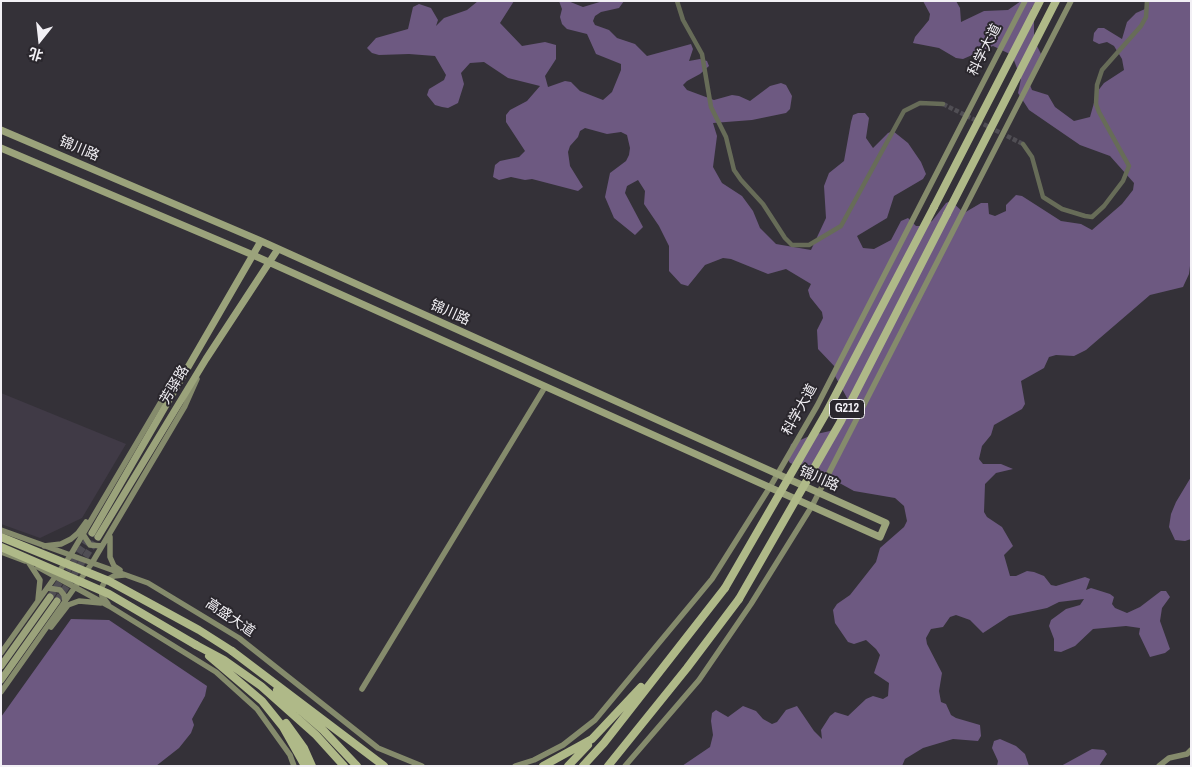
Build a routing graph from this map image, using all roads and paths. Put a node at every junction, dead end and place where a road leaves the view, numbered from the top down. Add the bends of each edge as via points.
1 (678, 1) edge
2 (1025, 1) edge
3 (1040, 1) edge
4 (1056, 1) edge
5 (1071, 1) edge
6 (1147, 1) edge
7 (943, 104) tunnel mouth
8 (1, 130) edge
9 (1023, 144) tunnel mouth
10 (1, 148) edge
11 (261, 241) junction
12 (278, 249) junction
13 (253, 255) junction
14 (270, 264) junction
15 (198, 353) junction
16 (206, 358) junction
17 (545, 387) junction
18 (778, 474) junction
19 (770, 487) junction
20 (819, 493) junction
21 (102, 501) junction
22 (812, 506) junction
23 (1, 530) edge
24 (110, 533) junction
25 (82, 534) junction
26 (1, 537) edge
27 (38, 545) junction
28 (102, 546) junction
29 (1, 547) edge
30 (1, 552) edge
31 (70, 556) junction
32 (29, 563) junction
33 (92, 563) junction
34 (126, 574) junction
35 (57, 576) junction
36 (76, 586) junction
37 (48, 588) junction
38 (50, 596) tunnel mouth
39 (38, 601) junction
40 (57, 601) tunnel mouth
41 (65, 601) junction
42 (109, 606) junction
43 (40, 636) junction
44 (196, 645) junction
45 (232, 651) junction
46 (1, 653) edge
47 (672, 654) junction
48 (1, 666) edge
49 (1, 680) edge
50 (362, 690) dead end
51 (1, 692) edge
52 (262, 701) junction
53 (592, 739) junction
54 (1191, 750) edge
55 (294, 766) edge
56 (305, 766) edge
57 (312, 766) edge
58 (344, 766) edge
59 (356, 766) edge
60 (384, 766) edge
61 (422, 766) edge
62 (515, 766) edge
63 (542, 766) edge
64 (568, 766) edge
65 (583, 766) edge
66 (608, 766) edge
67 (626, 766) edge
68 (1159, 766) edge

1 - 7 street via 683,20 702,54 711,107 726,137 734,170 792,245 808,245 841,226 904,111 920,103
2 - 18 main road, 科学大道 via 817,406
3 - 47 highway, 科学大道 / G212, bridge via 825,415 725,588
4 - 66 highway, G212, bridge via 841,421 740,599
5 - 20 main road
6 - 9 street via 1146,17 1141,26 1102,70 1097,85 1099,112 1129,166 1123,181 1104,206 1092,216 1085,216 1062,209 1043,197 1032,157
8 - 11 main road, 锦川路
10 - 13 main road, 锦川路
11 - 12 main road, 锦川路
11 - 13 main road, 芳驿路
12 - 14 main road, 芳驿路
12 - 18 main road, 锦川路
13 - 14 main road, 锦川路
13 - 15 main road, 芳驿路
14 - 16 main road, 芳驿路
14 - 17 main road, 锦川路
15 - 16 main road, 芳驿路 via 95,535
15 - 21 main road via 165,394
16 - 24 main road via 185,406
17 - 19 main road, 锦川路
17 - 50 main road
18 - 19 main road, 科学大道
18 - 20 main road, 锦川路
19 - 22 main road, 锦川路
19 - 62 main road, 科学大道 via 712,579 595,720 563,745
20 - 22 main road
20 - 22 main road, 锦川路 via 886,523 880,536
21 - 25 main road
21 - 27 main road via 71,539 52,546
22 - 67 main road via 699,680
23 - 27 main road, 高盛大道
24 - 28 main road
24 - 34 main road via 110,557 114,566
25 - 28 main road via 90,545
25 - 31 main road
26 - 45 highway, 高盛大道, bridge via 109,582
27 - 31 main road, 高盛大道
28 - 33 main road
29 - 44 highway, bridge via 109,594
30 - 32 main road
31 - 33 main road, 高盛大道
31 - 35 main road
32 - 35 main road
32 - 39 main road via 40,580
33 - 34 main road, 高盛大道
33 - 36 main road
34 - 42 main road via 105,581 102,596
34 - 61 main road, 高盛大道 via 196,610 239,638 378,748
35 - 36 main road
35 - 37 main road
36 - 41 main road
36 - 42 main road
37 - 39 main road
37 - 41 main road via 60,590
38 - 48 main road
39 - 46 main road
40 - 49 main road
41 - 43 main road
42 - 43 main road via 91,601 68,605 49,630
42 - 55 main road via 216,672 257,708 290,755
43 - 51 main road
44 - 52 highway
44 - 58 highway via 261,686 316,735
45 - 59 highway, 高盛大道 via 323,730
45 - 60 highway
47 - 53 highway
47 - 65 highway, 科学大道 / G212
52 - 56 highway via 284,727
52 - 57 highway via 286,724 304,748
53 - 63 highway
53 - 64 highway
54 - 68 main road via 1169,758

